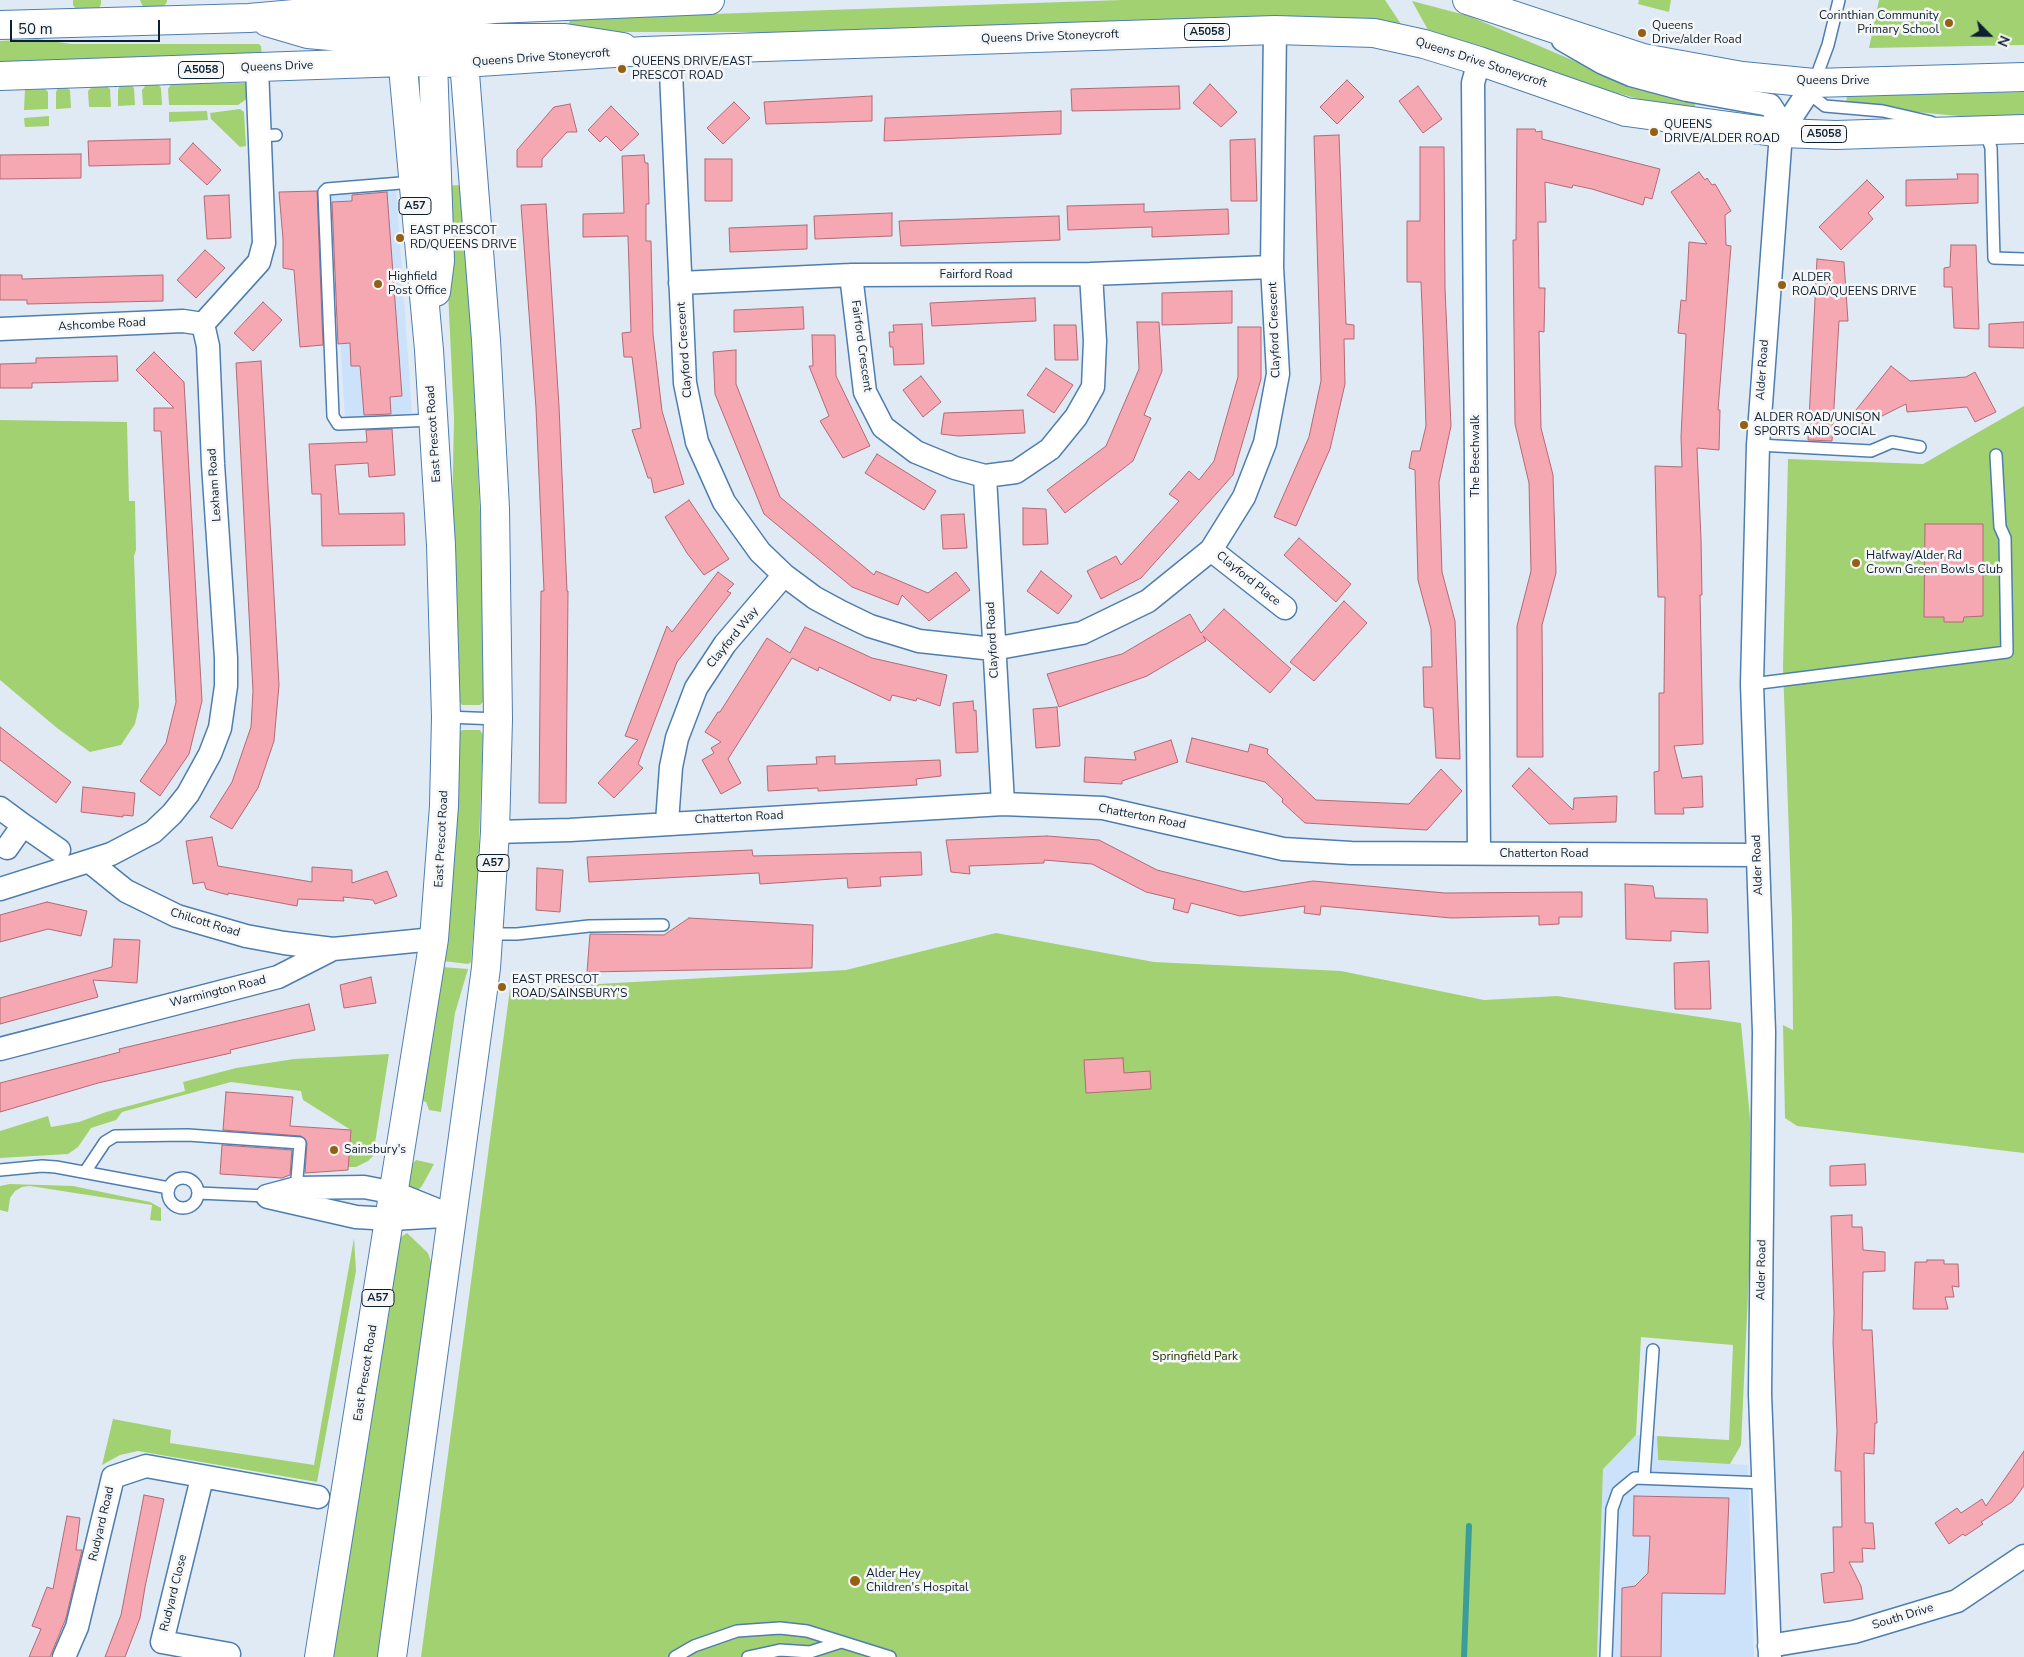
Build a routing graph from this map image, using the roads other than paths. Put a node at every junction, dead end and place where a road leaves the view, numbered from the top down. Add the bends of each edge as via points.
1 (710, 0) edge
2 (1467, 0) edge
3 (1839, 0) edge
4 (249, 9) edge
5 (0, 25) edge
6 (1538, 25) junction
7 (428, 27) edge
8 (1275, 30) junction
9 (657, 51) junction
10 (1479, 60) junction
11 (464, 63) junction
12 (257, 68) junction
13 (0, 76) edge
14 (2024, 77) edge
15 (1814, 83) junction
16 (2024, 129) edge
17 (1974, 130) junction
18 (1781, 133) junction
19 (413, 182) junction
20 (2024, 259) edge
21 (1272, 267) junction
22 (1091, 274) junction
23 (851, 275) junction
24 (680, 283) junction
25 (204, 324) junction
26 (0, 329) edge
27 (429, 350) junction
28 (433, 420) junction
29 (1758, 446) junction
30 (1920, 446) dead end
31 (1996, 455) dead end
32 (985, 476) junction
33 (1211, 550) junction
34 (784, 576) junction
35 (1285, 608) dead end
36 (993, 650) junction
37 (1752, 684) junction
38 (446, 717) junction
39 (498, 719) junction
40 (1003, 804) junction
41 (0, 808) edge
42 (667, 822) junction
43 (23, 825) junction
44 (495, 832) junction
45 (7, 848) dead end
46 (59, 850) dead end
47 (1479, 853) junction
48 (1758, 855) junction
49 (90, 862) junction
50 (0, 889) edge
51 (663, 925) dead end
52 (488, 934) junction
53 (434, 938) junction
54 (333, 949) junction
55 (0, 1049) edge
56 (0, 1170) edge
57 (85, 1172) junction
58 (169, 1188) junction
59 (198, 1193) junction
60 (267, 1196) joint
61 (296, 1196) junction
62 (393, 1206) junction
63 (452, 1216) junction
64 (1653, 1350) dead end
65 (202, 1478) junction
66 (1644, 1478) junction
67 (1764, 1483) junction
68 (318, 1497) dead end
69 (2024, 1556) edge
70 (841, 1642) junction
71 (1769, 1651) edge
72 (229, 1654) dead end
73 (64, 1657) edge
74 (319, 1657) edge
75 (392, 1657) edge
76 (674, 1657) edge
77 (748, 1657) edge
78 (890, 1657) edge
79 (1606, 1657) edge

1 - 7 main road, A5058
2 - 6 main road
3 - 15 lane
4 - 5 main road
4 - 7 main road via 308,34 352,38
6 - 15 main road, Queens Drive via 1643,58 1742,76
6 - 18 street via 1603,63 1631,75 1687,90 1770,105 1780,119
7 - 9 main road via 564,38
7 - 11 main road, A57
7 - 12 main road, Queens Drive / A5058
7 - 19 main road, East Prescot Road / A57
7 - 27 main road via 440,261
8 - 9 main road, Queens Drive Stoneycroft / A5058
8 - 10 main road, Queens Drive Stoneycroft / A5058 via 1374,33
8 - 21 street, Clayford Crescent
9 - 11 main road, Queens Drive Stoneycroft / A5058
9 - 24 street, Clayford Crescent
10 - 18 main road, Queens Drive Stoneycroft / A5058 via 1626,112
10 - 47 street, The Beechwalk via 1473,83
11 - 39 main road, A57 via 486,340 495,508
12 - 13 main road, Queens Drive / A5058
12 - 25 street via 268,136 264,243 259,262
14 - 15 main road, Queens Drive
15 - 17 lane via 1816,100 1825,106 1883,111
15 - 18 street, Alder Road
16 - 17 main road, A5058
17 - 18 main road, A5058 via 1836,135
17 - 20 lane via 1991,148 1994,258
18 - 29 street, Alder Road
19 - 27 main road, East Prescot Road / A57
19 - 28 lane via 327,189 324,192 333,416 338,424
21 - 22 street, Fairford Road
21 - 33 street, Clayford Crescent via 1278,374 1265,443 1244,497
22 - 23 street, Fairford Road
22 - 32 street, Fairford Crescent via 1095,341 1093,387 1076,417 1050,449 1016,472
23 - 24 street, Fairford Road
23 - 32 street, Fairford Crescent via 865,392 883,426 916,452
24 - 34 street, Clayford Crescent via 685,383 697,442 724,502 760,552
25 - 26 street, Ashcombe Road via 183,321
25 - 49 street, Lexham Road via 208,346 226,658 220,728 199,775 172,814 135,843
27 - 28 main road, East Prescot Road / A57
28 - 38 main road, East Prescot Road / A57 via 443,579
29 - 30 lane via 1871,451 1892,442
29 - 37 street, Alder Road
31 - 37 lane via 2000,526 2005,538 2007,652
32 - 36 street, Clayford Road
33 - 35 street, Clayford Place
33 - 36 street, Clayford Crescent via 1148,601 1082,634
34 - 36 street, Clayford Crescent via 841,612 896,636
34 - 42 street, Clayford Way via 725,644 696,688 677,738
36 - 40 street, Clayford Road
37 - 48 street, Alder Road
38 - 39 lane
38 - 53 main road, East Prescot Road / A57 via 444,806
39 - 44 main road, A57
40 - 42 street, Chatterton Road
40 - 47 street, Chatterton Road via 1103,808 1283,849 1351,853
41 - 43 street
42 - 44 street, Chatterton Road
43 - 45 street
43 - 46 street
44 - 52 main road, A57
47 - 48 street, Chatterton Road
48 - 67 street, Alder Road via 1764,1032 1760,1394
49 - 50 street, Lexham Road
49 - 54 street, Chilcott Road via 126,892 177,916 246,936
51 - 52 lane via 589,926
52 - 63 main road, A57
53 - 54 street, Warmington Road
53 - 62 main road, East Prescot Road / A57
54 - 55 street, Warmington Road via 278,977
56 - 57 lane via 42,1166
57 - 58 lane
57 - 61 lane via 105,1142 115,1136 188,1135 300,1143
58 - 59 lane via 174,1181 183,1178 192,1180
58 - 59 lane via 169,1198 178,1207 192,1205
59 - 60 lane
60 - 61 street
61 - 62 street via 356,1217
61 - 62 street via 364,1187
62 - 63 street
62 - 74 main road, East Prescot Road / A57
63 - 75 main road, A57
64 - 66 lane
65 - 68 street, Rudyard Road
65 - 72 street, Rudyard Close via 162,1642
65 - 73 street, Rudyard Road via 146,1466 113,1477 77,1627
66 - 67 lane
66 - 79 lane via 1635,1478 1618,1492 1612,1509
67 - 71 street, Alder Road
69 - 71 street, South Drive via 1957,1601 1854,1632
70 - 76 lane via 797,1630 759,1628 718,1637
70 - 77 lane via 810,1652 780,1650
70 - 78 lane

